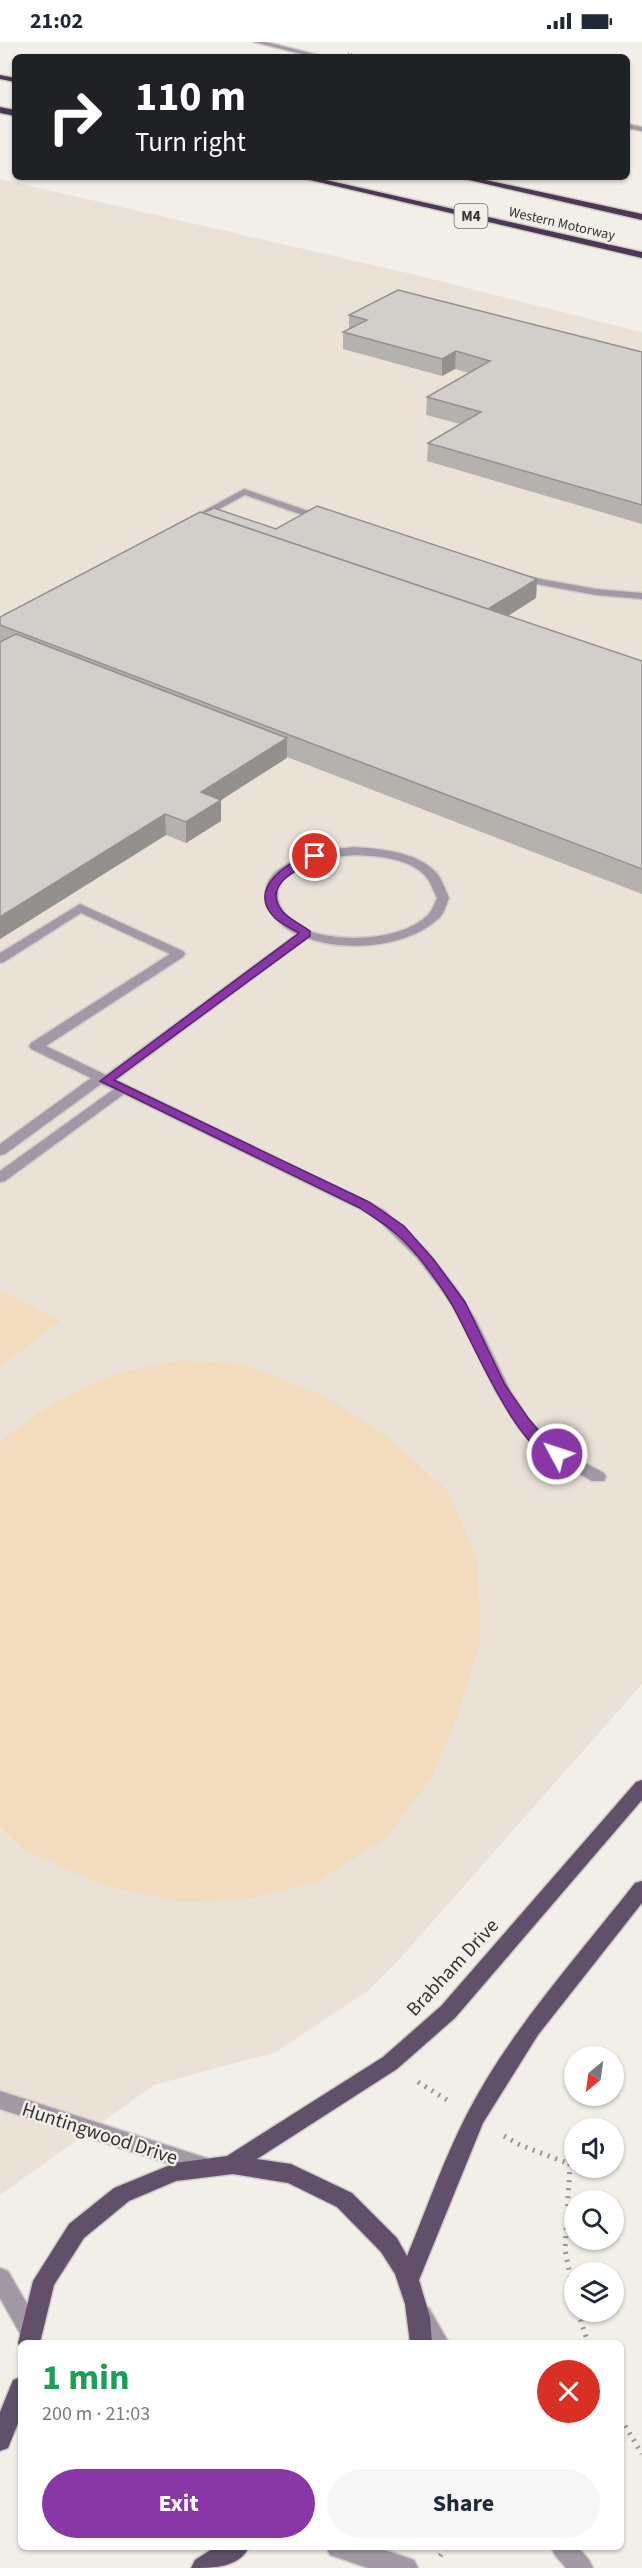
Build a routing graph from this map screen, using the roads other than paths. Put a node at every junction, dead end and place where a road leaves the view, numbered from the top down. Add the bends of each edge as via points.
1 (257, 42) edge
2 (310, 54) edge
3 (314, 180) edge
4 (474, 180) edge
5 (642, 217) edge
6 (642, 255) edge
7 (331, 521) edge
8 (183, 525) edge
9 (509, 576) edge
10 (642, 596) edge
11 (306, 933) junction
12 (0, 959) edge
13 (103, 1080) junction
14 (123, 1089) junction
15 (0, 1151) edge
16 (0, 1178) edge
17 (598, 1477) dead end
18 (642, 1787) edge
19 (642, 1889) edge
20 (0, 2100) edge
21 (234, 2163) junction
22 (200, 2166) junction
23 (0, 2278) edge
24 (408, 2280) junction
25 (417, 2307) junction
26 (30, 2336) edge
27 (421, 2340) edge
28 (436, 2340) edge
29 (18, 2395) edge
30 (0, 2440) edge
31 (232, 2550) edge
32 (348, 2550) edge
33 (566, 2550) edge
34 (202, 2568) edge
35 (406, 2568) edge
36 (581, 2568) edge

1 - 2 street
3 - 6 highway, Western Motorway / M4
4 - 5 highway, Western Motorway / M4
7 - 8 street via 244,492
9 - 10 street
11 - 11 street via 279,915 271,893 284,871 315,856 354,851 395,856 426,870 442,891 442,903 436,914 407,934 356,942
11 - 13 street
12 - 13 street via 80,908 179,954 36,1046
13 - 14 street
13 - 15 street
14 - 16 street
14 - 17 street via 365,1205 399,1229 458,1302 499,1386 522,1422 540,1442
18 - 21 main road, Brabham Drive via 448,2012 390,2063
19 - 24 main road via 531,2029 498,2079 475,2119
20 - 22 street, Huntingwood Drive
21 - 22 main road
21 - 24 main road via 289,2172 339,2196 380,2233
22 - 26 main road via 140,2184 88,2220 50,2270 38,2299
23 - 26 street
24 - 25 main road
25 - 27 main road
25 - 28 street
29 - 30 main road
31 - 34 main road
32 - 35 street
33 - 36 street

